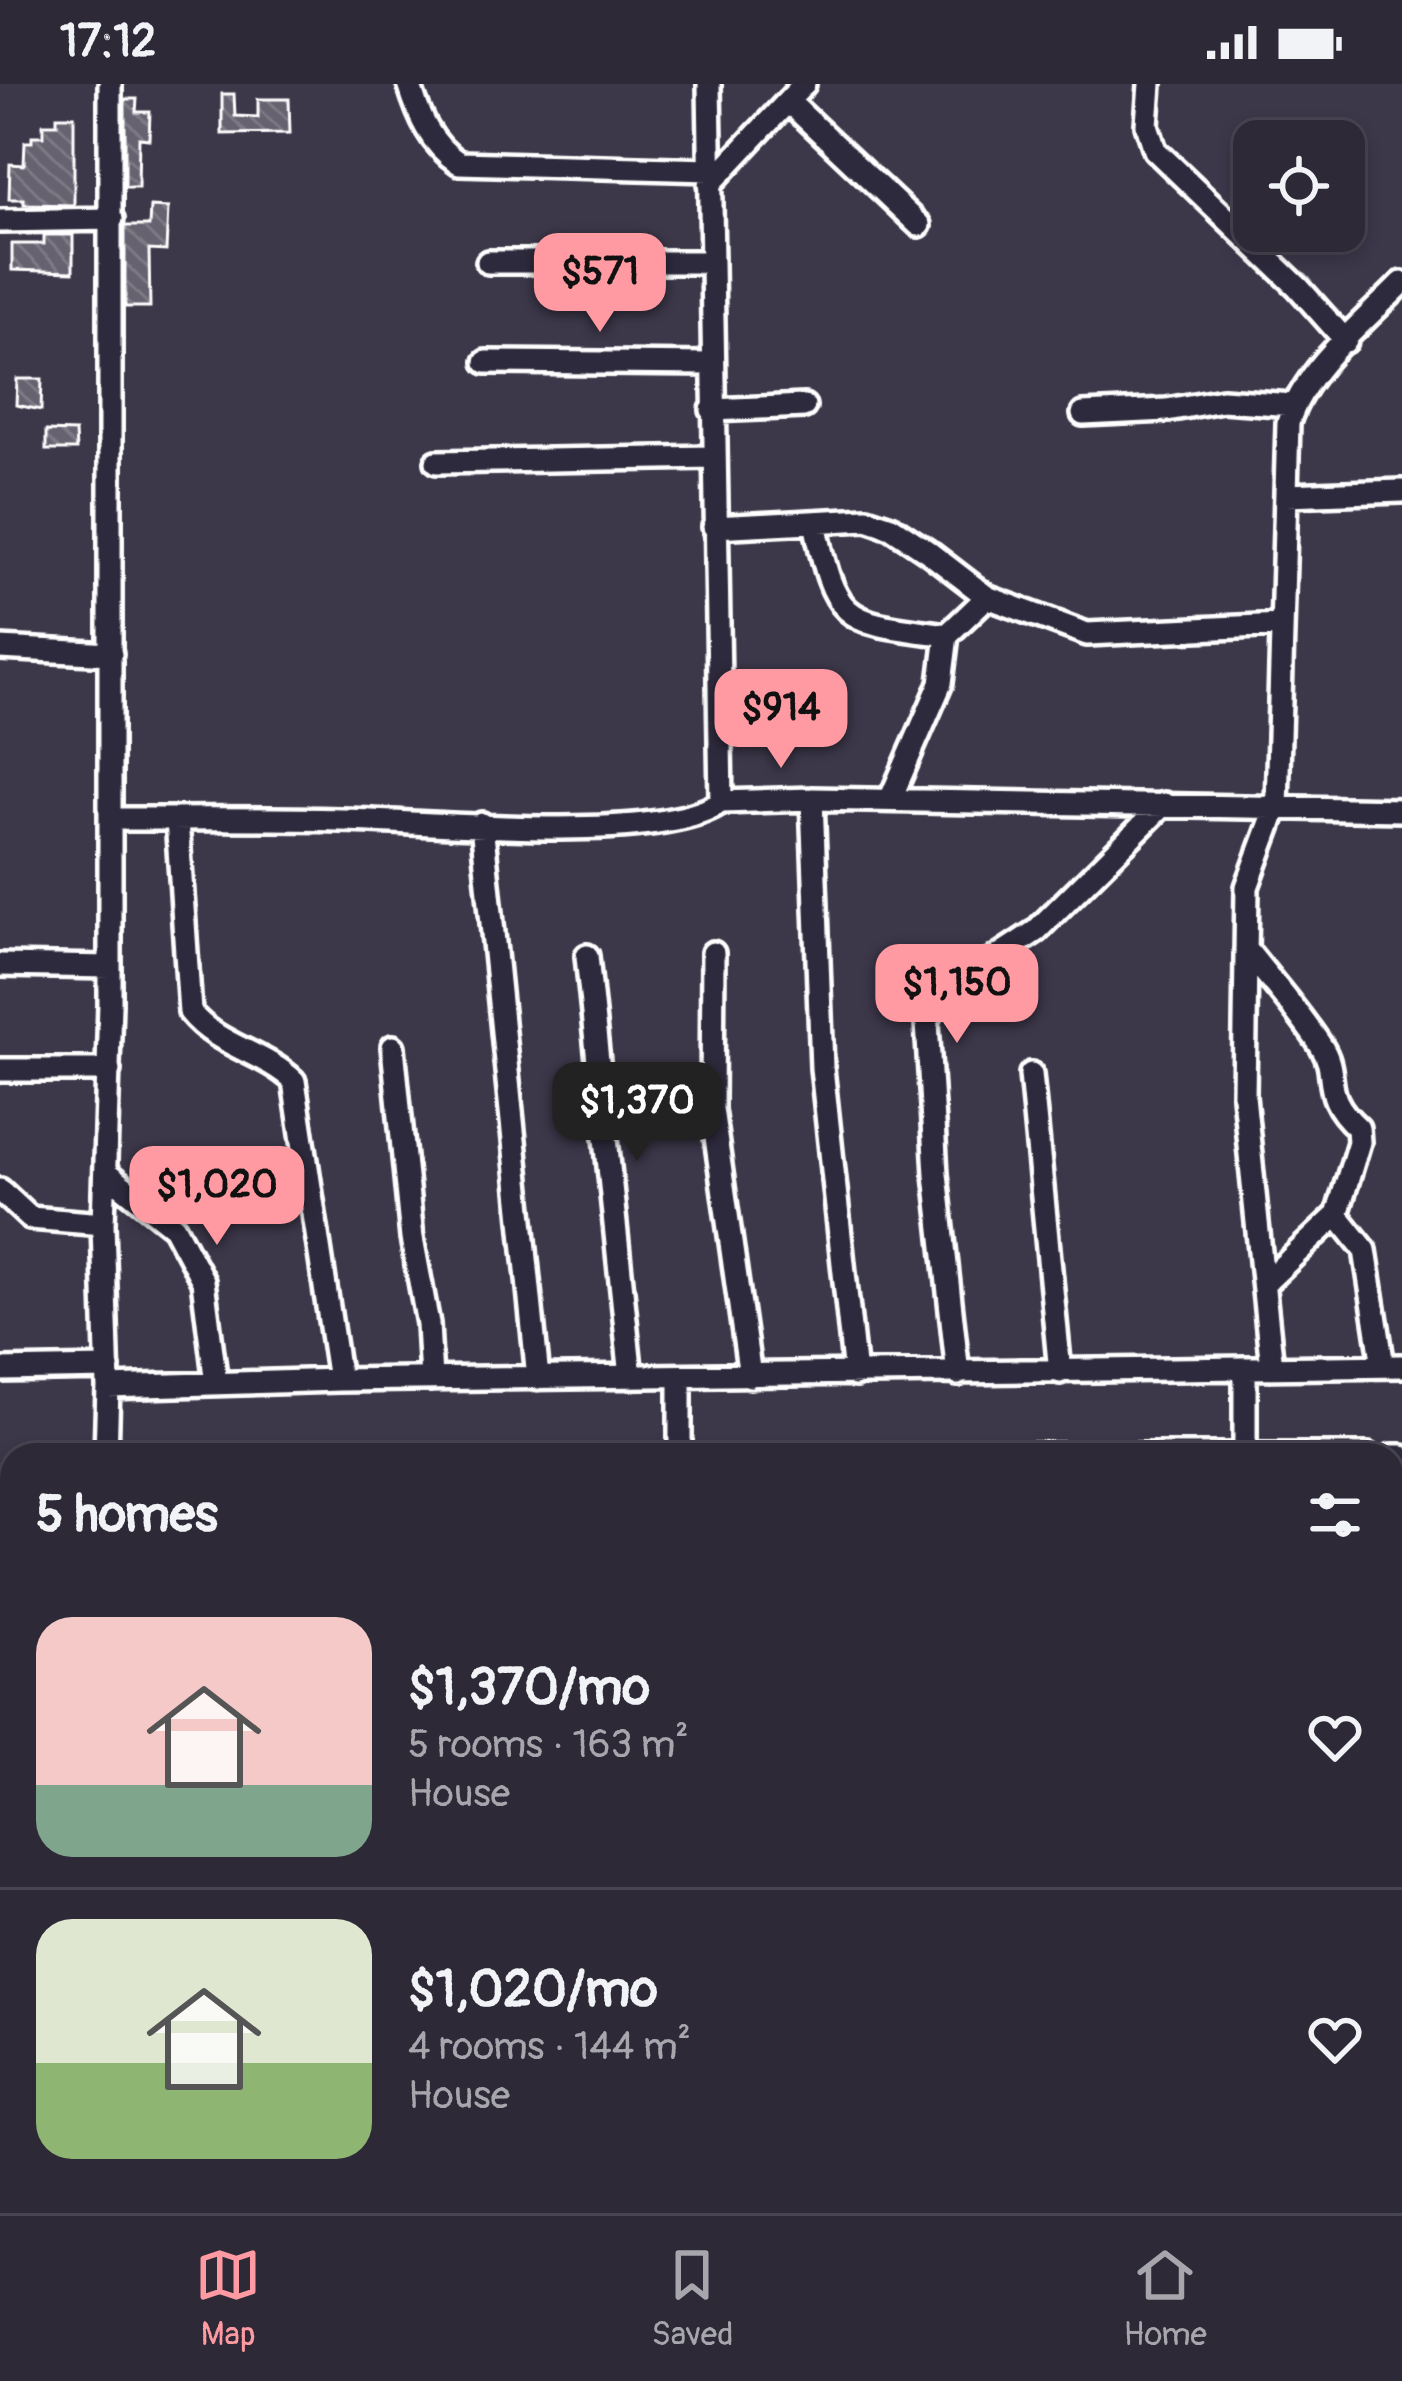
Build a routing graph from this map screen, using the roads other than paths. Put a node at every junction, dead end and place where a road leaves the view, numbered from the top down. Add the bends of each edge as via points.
1 (110, 84) edge
2 (409, 84) edge
3 (709, 84) edge
4 (804, 84) edge
5 (1150, 84) edge
6 (788, 101) junction
7 (710, 177) junction
8 (112, 219) junction
9 (0, 221) edge
10 (919, 225) dead end
11 (488, 262) dead end
12 (711, 262) junction
13 (1402, 283) edge
14 (1346, 341) junction
15 (486, 362) dead end
16 (712, 364) junction
17 (1293, 405) junction
18 (804, 406) dead end
19 (712, 410) junction
20 (1083, 413) dead end
21 (712, 457) junction
22 (437, 462) dead end
23 (1402, 491) edge
24 (1286, 495) junction
25 (815, 522) junction
26 (714, 527) junction
27 (987, 597) junction
28 (1282, 625) junction
29 (947, 634) junction
30 (0, 648) edge
31 (111, 653) junction
32 (812, 799) junction
33 (890, 800) junction
34 (721, 802) junction
35 (1164, 805) junction
36 (1277, 806) junction
37 (1402, 810) edge
38 (111, 819) junction
39 (177, 819) junction
40 (482, 824) junction
41 (1246, 949) junction
42 (713, 953) dead end
43 (587, 956) dead end
44 (0, 965) edge
45 (110, 967) junction
46 (393, 1047) dead end
47 (0, 1070) edge
48 (109, 1070) junction
49 (1031, 1074) dead end
50 (712, 1109) junction
51 (604, 1115) junction
52 (106, 1173) junction
53 (0, 1190) edge
54 (1337, 1215) junction
55 (103, 1224) junction
56 (1265, 1283) junction
57 (1392, 1366) edge
58 (1245, 1368) junction
59 (1272, 1368) junction
60 (0, 1370) edge
61 (1060, 1372) junction
62 (958, 1374) junction
63 (750, 1376) junction
64 (855, 1376) junction
65 (631, 1377) junction
66 (680, 1377) junction
67 (108, 1378) junction
68 (538, 1378) junction
69 (431, 1379) junction
70 (339, 1380) junction
71 (216, 1384) junction
72 (106, 1443) edge
73 (680, 1443) edge
74 (1245, 1443) edge

1 - 8 street
2 - 7 street via 440,151 459,163
3 - 7 street
4 - 6 street
5 - 14 street via 1147,125 1155,150
6 - 7 street
6 - 10 street
7 - 12 street
8 - 9 street
8 - 31 street
11 - 12 street
12 - 16 street
13 - 14 street
14 - 17 street
15 - 16 street
16 - 19 street
17 - 20 street via 1222,400
17 - 24 street
18 - 19 street
19 - 21 street
21 - 22 street
21 - 26 street
23 - 24 street
24 - 28 street
25 - 26 street
25 - 27 street via 867,519 891,527
25 - 29 street via 827,582 846,610 868,624
26 - 34 street
27 - 28 street via 1087,634
27 - 29 street
28 - 36 street
29 - 33 street via 941,682
30 - 31 street
31 - 38 street
32 - 33 street
32 - 34 street
32 - 64 street via 822,1068
33 - 35 street
34 - 40 street via 705,813 602,828
35 - 36 street
35 - 62 street via 1036,931 939,995 927,1022
36 - 37 street
36 - 41 street via 1247,886
38 - 39 street
38 - 45 street
39 - 40 street
39 - 70 street via 190,1012 203,1029 294,1082
40 - 68 street
41 - 54 street via 1324,1051 1331,1092 1358,1128
41 - 56 street via 1244,1096
42 - 50 street
43 - 51 street
44 - 45 street
45 - 48 street
46 - 69 street
47 - 48 street
48 - 52 street
49 - 61 street
50 - 51 street
50 - 63 street
51 - 65 street
52 - 55 street
52 - 71 street via 174,1227 203,1281
53 - 55 street via 30,1218
54 - 56 street
54 - 57 street via 1365,1250
55 - 67 street
56 - 59 street
57 - 59 street
58 - 59 street
58 - 61 street
58 - 74 street
60 - 67 street
61 - 62 street
62 - 64 street
63 - 64 street
63 - 66 street
65 - 66 street
65 - 68 street
66 - 73 street
67 - 71 street
67 - 72 street
68 - 69 street
69 - 70 street
70 - 71 street

